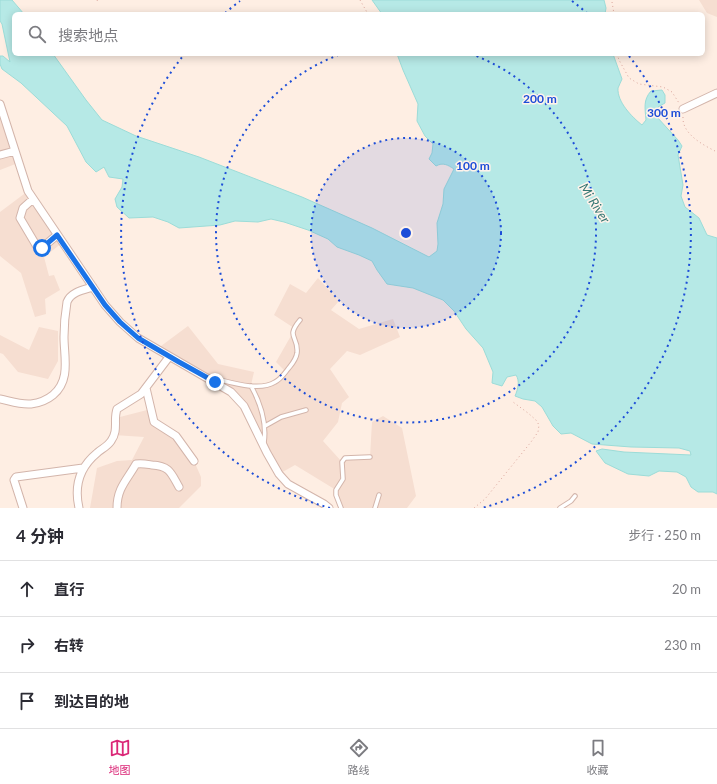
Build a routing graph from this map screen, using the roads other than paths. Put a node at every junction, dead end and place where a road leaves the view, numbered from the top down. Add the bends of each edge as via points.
1 (717, 94) edge
2 (0, 104) edge
3 (683, 109) road end
4 (15, 151) junction
5 (0, 155) edge
6 (33, 199) junction
7 (57, 235) junction
8 (93, 287) junction
9 (300, 320) dead end
10 (169, 357) junction
11 (206, 377) junction
12 (251, 386) junction
13 (146, 388) junction
14 (0, 399) edge
15 (306, 410) dead end
16 (265, 426) junction
17 (264, 447) junction
18 (370, 457) dead end
19 (194, 461) dead end
20 (83, 468) junction
21 (179, 487) dead end
22 (379, 495) dead end
23 (575, 496) dead end
24 (23, 508) edge
25 (79, 508) edge
26 (117, 508) edge
27 (328, 508) edge
28 (341, 508) edge
29 (375, 508) edge
30 (560, 508) edge

1 - 3 street
2 - 4 street
4 - 5 street
4 - 6 street
6 - 7 street
6 - 7 street via 23,208 20,218 36,245 42,248
7 - 8 street
8 - 10 street via 105,305 138,338
8 - 14 street via 73,294 67,302 64,337 65,375 59,390 52,397 31,404
9 - 12 lane via 292,334 297,349 294,360 279,380
10 - 11 street
10 - 13 street
11 - 12 lane
11 - 17 street via 231,392 244,406
12 - 16 lane via 263,412
13 - 19 street via 154,422 176,436
13 - 20 street via 132,401 117,409 115,432 111,441
15 - 16 lane via 281,417
16 - 17 lane
17 - 27 street via 279,474 288,484
18 - 28 lane via 343,460 343,479 336,490
20 - 24 street via 16,477 14,480
20 - 25 street via 78,481
21 - 26 street via 168,469 160,465 136,464 120,490
22 - 29 lane
23 - 30 lane

